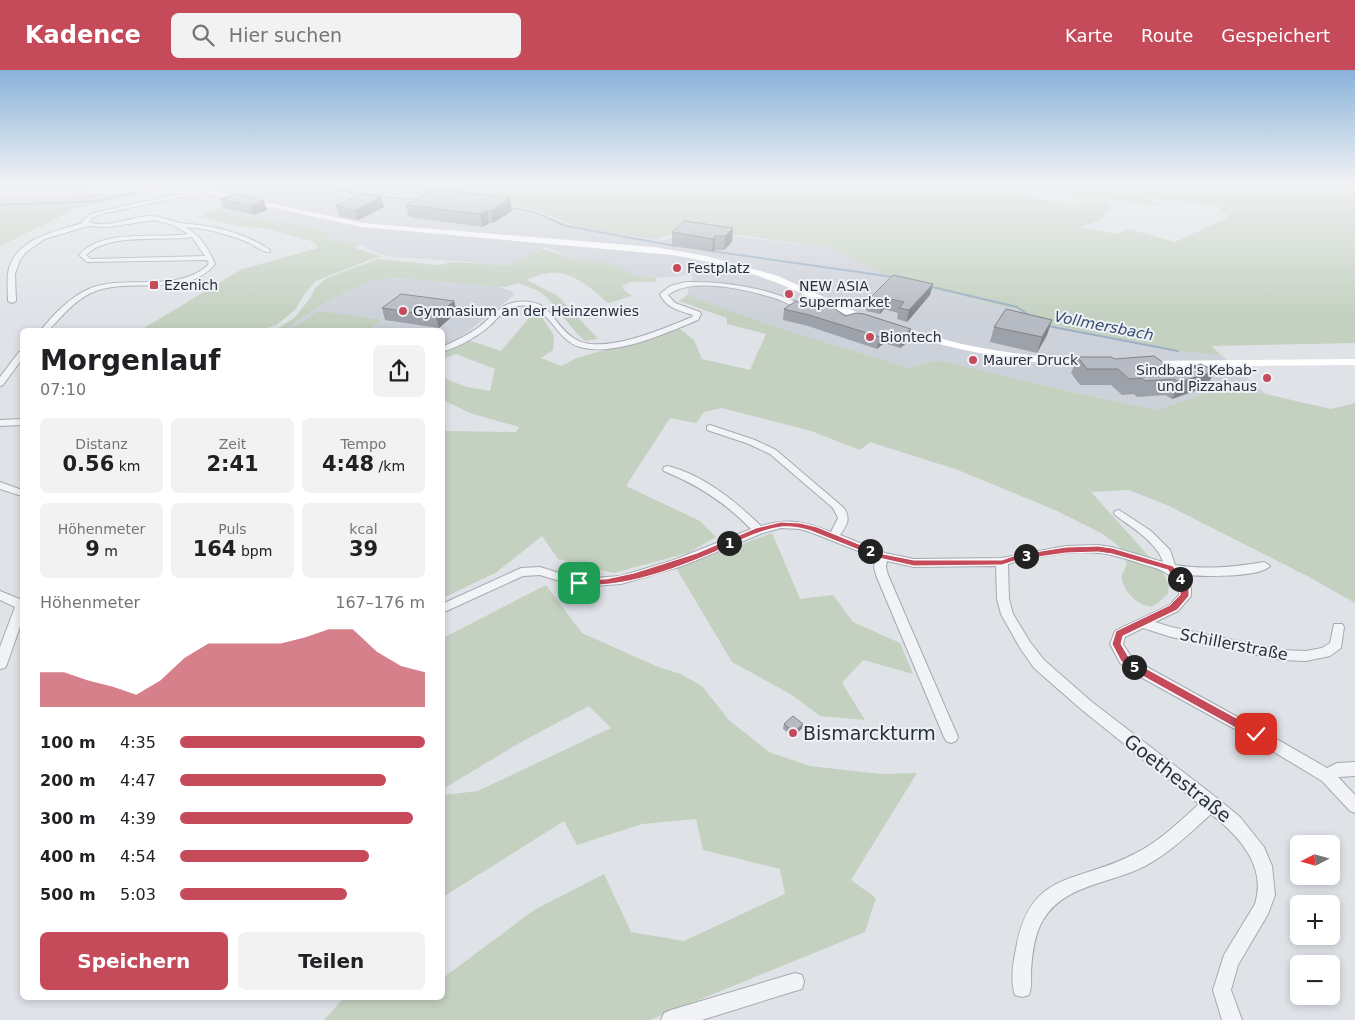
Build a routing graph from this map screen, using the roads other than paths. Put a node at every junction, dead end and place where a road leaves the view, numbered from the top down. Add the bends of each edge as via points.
1 (81, 226) edge
2 (182, 226) edge
3 (197, 226) edge
4 (378, 226) edge
5 (194, 235) junction
6 (268, 251) dead end
7 (210, 258) junction
8 (12, 301) dead end
9 (832, 305) junction
10 (47, 328) edge
11 (445, 349) edge
12 (20, 357) edge
13 (1355, 362) edge
14 (1112, 364) edge
15 (1132, 364) edge
16 (0, 382) edge
17 (20, 422) edge
18 (0, 423) edge
19 (710, 428) dead end
20 (668, 469) dead end
21 (0, 485) edge
22 (20, 492) edge
23 (1119, 513) dead end
24 (759, 530) junction
25 (834, 536) junction
26 (882, 556) junction
27 (1002, 562) junction
28 (1264, 566) dead end
29 (1170, 568) junction
30 (0, 595) edge
31 (20, 605) edge
32 (445, 609) edge
33 (20, 611) edge
34 (1142, 623) junction
35 (1338, 627) dead end
36 (0, 664) edge
37 (951, 737) dead end
38 (1355, 769) edge
39 (1327, 776) junction
40 (1212, 803) junction
41 (1355, 806) edge
42 (795, 982) dead end
43 (1022, 988) dead end
44 (671, 1020) edge
45 (1232, 1020) edge

1 - 8 street via 34,241 19,255 12,270
2 - 5 street
3 - 6 street via 251,241
4 - 9 main road via 686,254 765,275
5 - 7 street
5 - 7 street via 108,242 93,246 82,255 89,261
7 - 10 street via 212,264 208,270 190,278 117,284 86,292
9 - 11 street via 812,309 744,289 683,285 669,290 664,294 665,299 697,314 695,318 619,344 582,345 566,338 543,307 522,304 507,307 465,340
9 - 14 main road via 906,333 956,345 1042,359
12 - 16 street
13 - 15 main road
17 - 18 street
19 - 25 street via 774,452 837,506 844,519
20 - 24 street via 696,480 725,498
21 - 22 street
23 - 29 street via 1166,553
24 - 25 street via 791,524
24 - 32 street via 700,555 621,580 579,583 540,571 521,572
25 - 26 street
26 - 27 street via 914,563
26 - 37 street via 882,575
27 - 29 street via 1066,550 1098,549
27 - 40 street, Goethestraße via 1003,599 1007,614 1039,664 1087,706
28 - 29 street via 1198,574
29 - 34 street via 1185,588 1185,596 1174,608
30 - 31 street
33 - 36 street
34 - 35 street, Schillerstraße via 1171,632 1306,656 1325,652 1336,645
34 - 39 street via 1127,629 1117,638 1119,651 1133,666
38 - 39 street via 1337,770
39 - 41 street
40 - 43 street via 1154,852 1123,868 1055,892 1037,913 1030,929 1023,956
40 - 45 street, Goethestraße via 1250,841 1264,866 1267,880 1262,908 1230,961 1222,990
42 - 44 street

